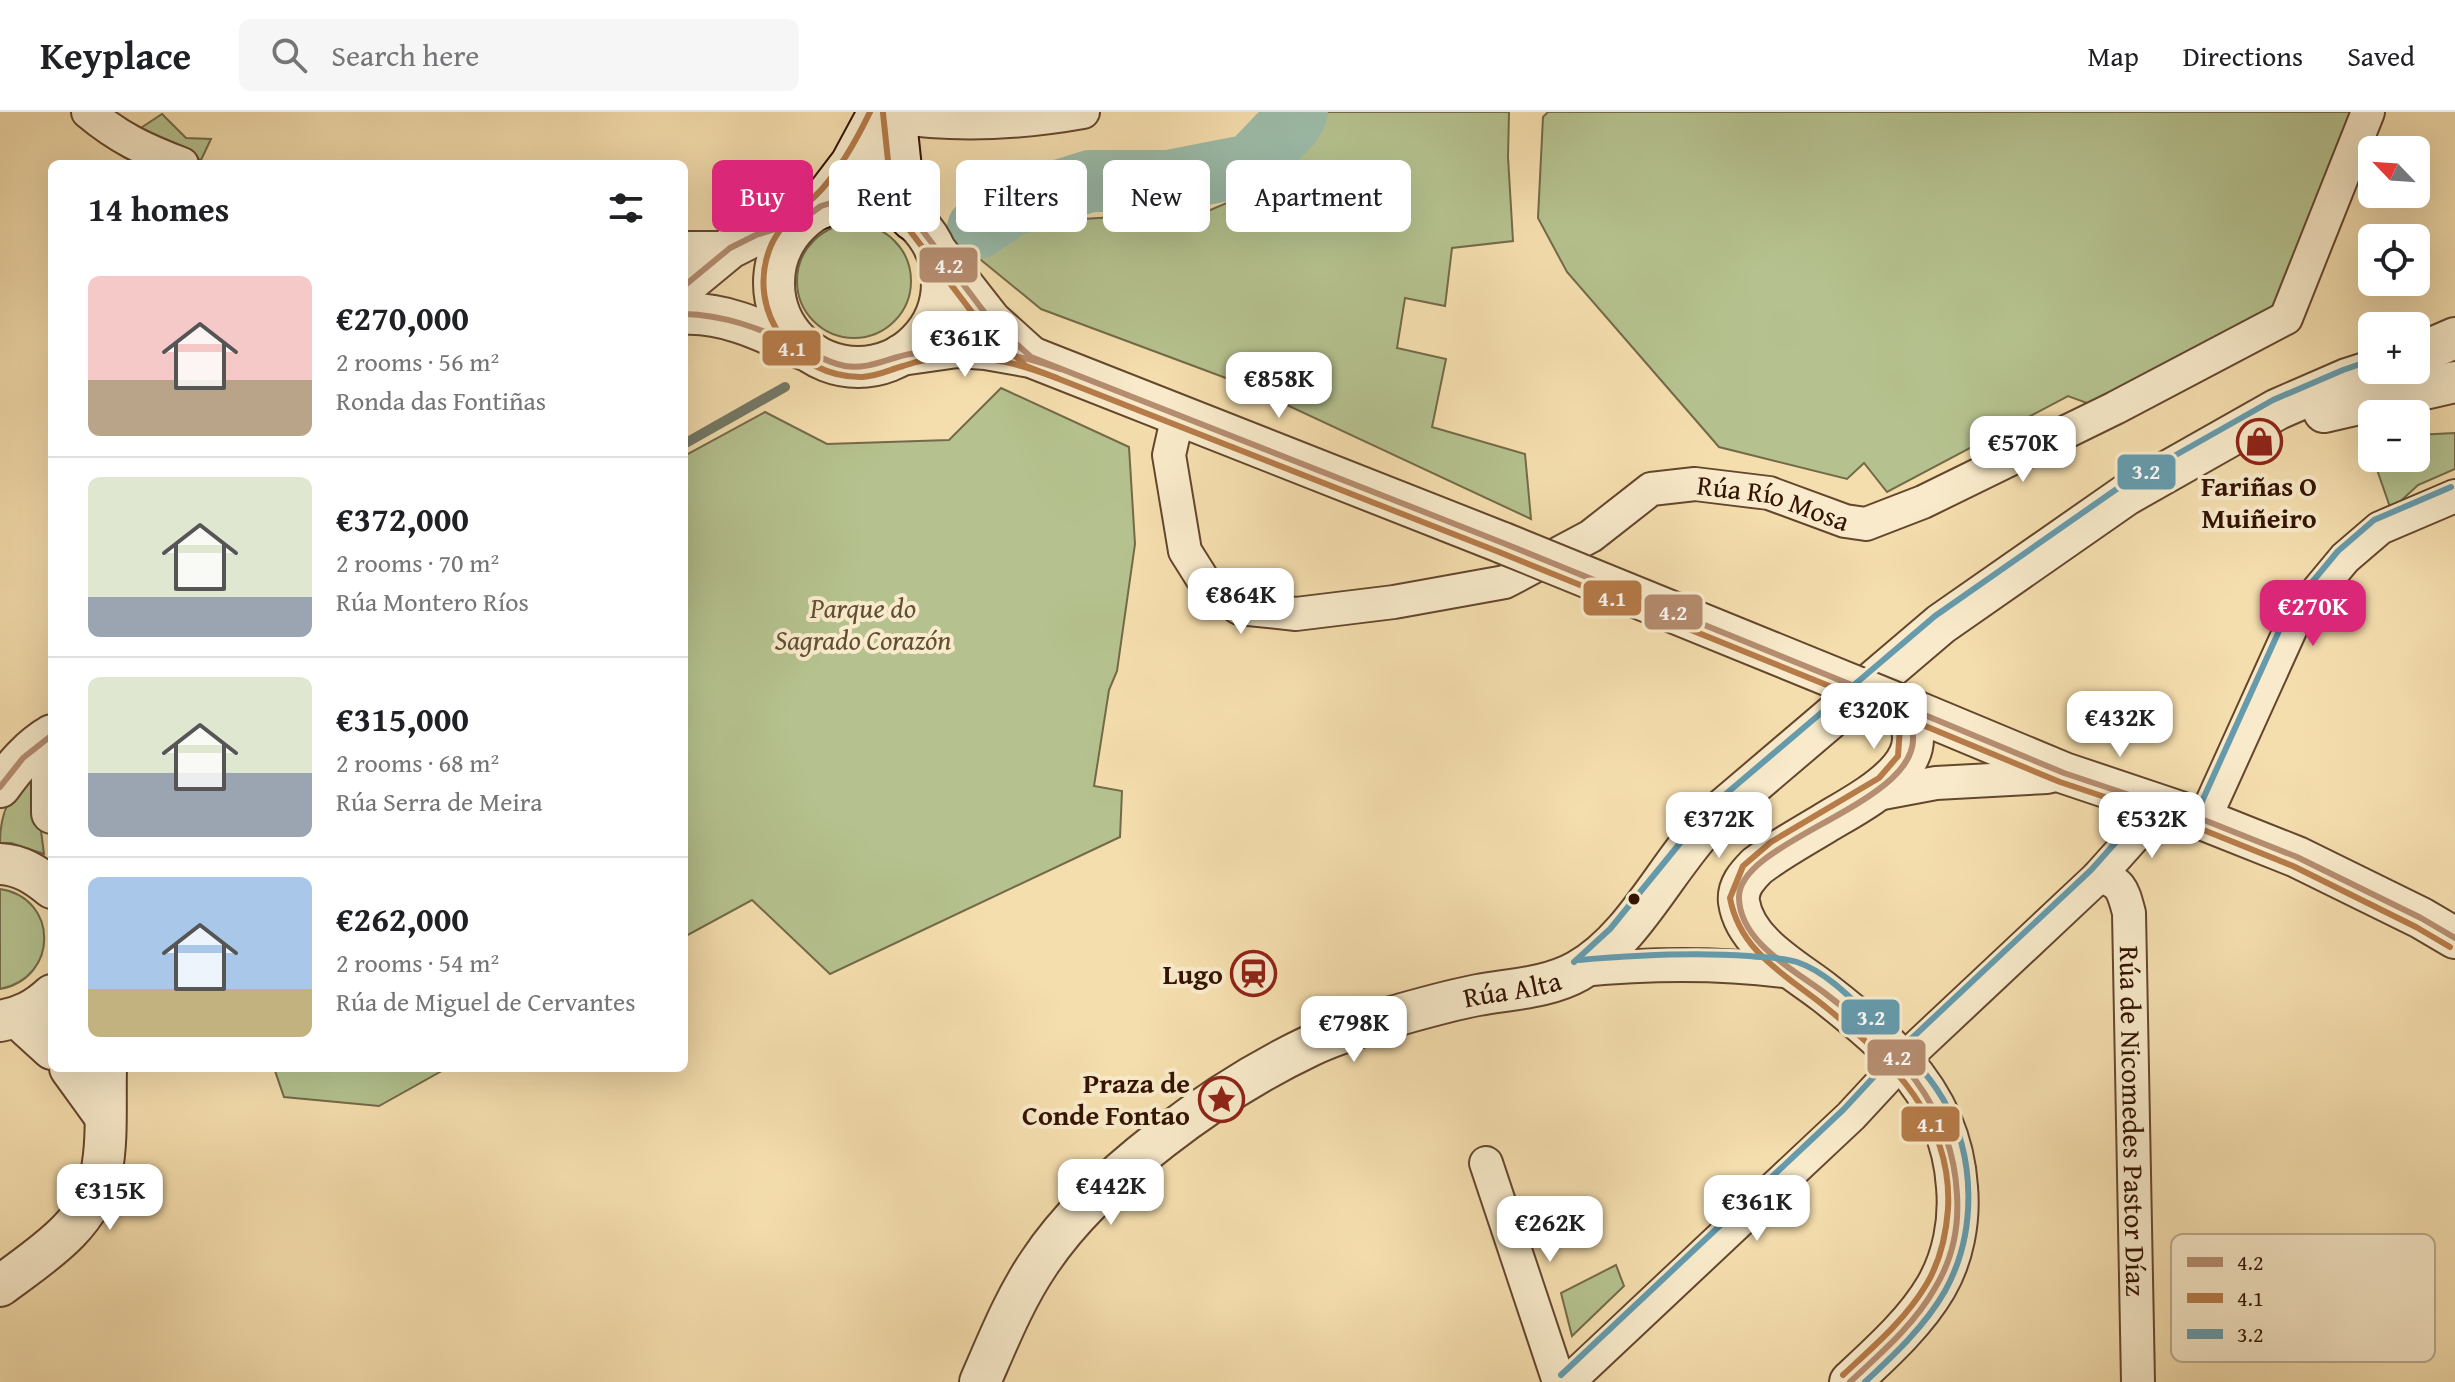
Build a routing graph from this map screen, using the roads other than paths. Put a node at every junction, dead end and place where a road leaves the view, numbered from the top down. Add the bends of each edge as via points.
1 (88, 112) edge
2 (1083, 112) edge
3 (2368, 112) edge
4 (889, 114) edge
5 (172, 160) edge
6 (813, 211) edge
7 (813, 213) edge
8 (764, 232) edge
9 (793, 232) edge
10 (925, 235) junction
11 (688, 248) edge
12 (730, 248) junction
13 (688, 283) edge
14 (688, 314) edge
15 (2455, 338) edge
16 (2430, 349) edge
17 (807, 350) junction
18 (901, 355) junction
19 (1031, 357) junction
20 (2358, 375) edge
21 (2455, 382) edge
22 (1178, 415) junction
23 (2231, 436) junction
24 (2455, 496) edge
25 (1896, 703) junction
26 (48, 737) edge
27 (2064, 773) junction
28 (0, 787) edge
29 (1872, 795) junction
30 (2155, 805) junction
31 (2204, 820) junction
32 (0, 864) edge
33 (2098, 877) junction
34 (48, 884) edge
35 (2455, 938) edge
36 (1580, 970) junction
37 (1797, 973) junction
38 (48, 999) edge
39 (9, 1019) edge
40 (48, 1046) edge
41 (1902, 1061) junction
42 (73, 1072) edge
43 (106, 1072) edge
44 (104, 1115) junction
45 (1486, 1163) dead end
46 (0, 1286) edge
47 (980, 1382) edge
48 (1559, 1382) edge
49 (1568, 1382) edge
50 (1850, 1382) edge
51 (2138, 1382) edge

1 - 5 street via 135,146
2 - 4 street via 991,121 920,121
3 - 22 street, Rúa Río Mosa via 2286,318 2087,422 1866,524 1769,493 1695,484 1651,489 1591,536 1505,582 1296,614 1239,608 1207,586 1185,551 1169,455
4 - 6 main road
4 - 10 main road via 900,178
7 - 10 street via 844,199 869,199 893,205
8 - 12 street
9 - 17 street via 775,263 773,287 785,329
10 - 18 street via 942,274 941,298 934,321
10 - 19 street via 991,321
11 - 12 street
12 - 13 street
14 - 17 street via 732,321
15 - 16 street
17 - 18 street via 853,367 878,365
18 - 19 street via 957,347
19 - 22 street
20 - 23 street via 2278,409
21 - 23 street
22 - 25 street, bridge
23 - 36 street via 2126,495 1941,624 1713,818 1621,933
24 - 31 street via 2380,528 2345,558 2296,617
25 - 27 street
25 - 29 street via 1911,725 1912,747 1901,769
26 - 28 street
27 - 29 street via 1936,783
27 - 30 street
29 - 37 street via 1775,852 1740,889 1739,902 1751,930
30 - 31 street
30 - 33 street
31 - 35 street via 2297,857
32 - 34 street via 36,874
33 - 41 street
33 - 51 street, Rúa de Nicomedes Pastor Díaz via 2121,888 2129,913
36 - 37 street via 1692,963
36 - 47 street, Rúa Alta via 1550,982 1441,1003 1313,1044 1206,1108 1100,1190 1054,1243 1017,1299
37 - 41 street
38 - 39 street
39 - 40 street
41 - 49 street via 1851,1116
41 - 50 street via 1935,1105 1948,1134 1956,1172 1956,1222 1946,1266 1924,1305
42 - 44 street
43 - 44 street
44 - 46 street via 102,1172 94,1197 78,1223
45 - 48 street

